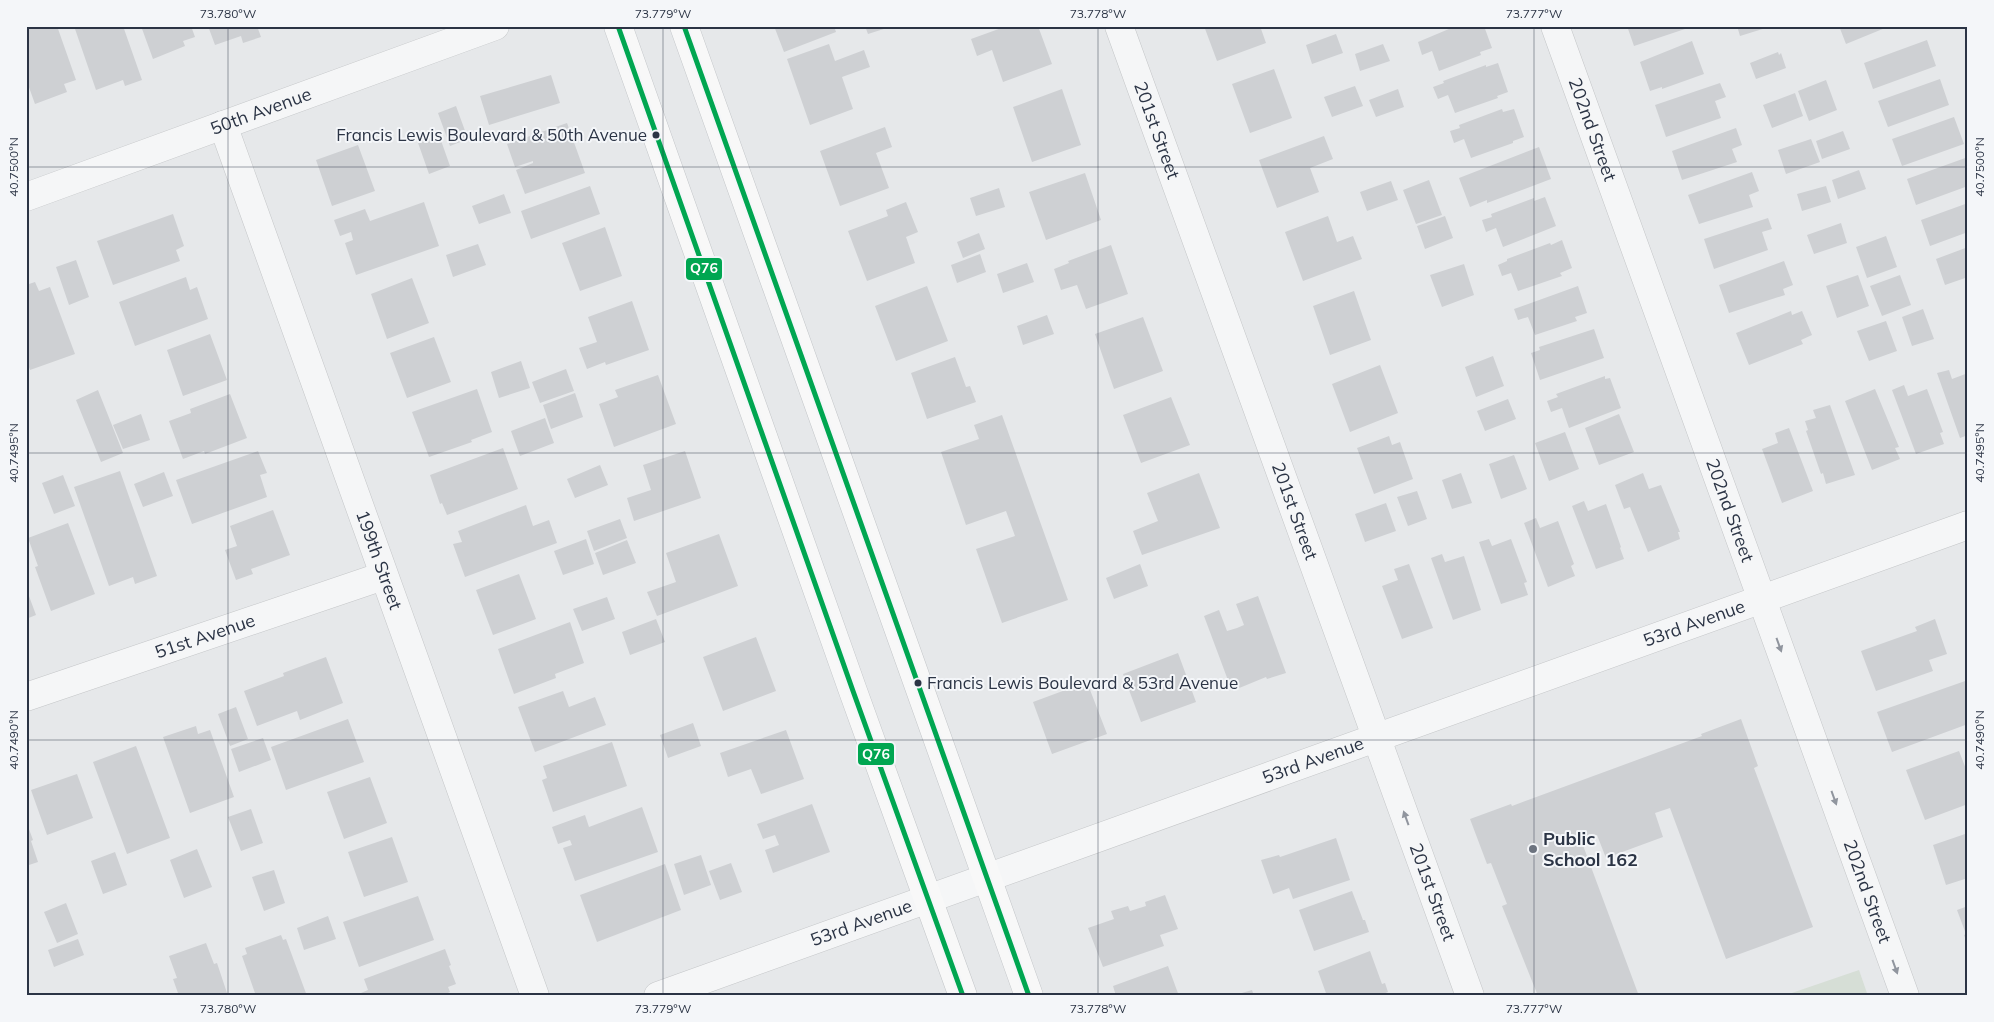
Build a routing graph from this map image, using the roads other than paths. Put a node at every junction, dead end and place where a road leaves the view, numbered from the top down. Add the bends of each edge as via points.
1 (495, 26) edge
2 (618, 26) edge
3 (684, 26) edge
4 (1119, 26) edge
5 (1555, 26) edge
6 (223, 126) junction
7 (26, 197) edge
8 (1968, 525) edge
9 (383, 576) junction
10 (1762, 599) junction
11 (26, 697) edge
12 (1377, 737) junction
13 (986, 877) junction
14 (928, 898) junction
15 (536, 996) edge
16 (658, 996) edge
17 (963, 996) edge
18 (1029, 996) edge
19 (1470, 996) edge
20 (1905, 996) edge

1 - 6 street, 50th Avenue
2 - 14 main road
3 - 13 main road
4 - 12 street, 201st Street
5 - 10 street, 202nd Street
6 - 7 street, 50th Avenue
6 - 9 street, 199th Street
8 - 10 street, 53rd Avenue
9 - 11 street, 51st Avenue
9 - 15 street, 199th Street
10 - 12 street, 53rd Avenue
10 -> 20 street, 202nd Street
12 - 13 street, 53rd Avenue
19 -> 12 street, 201st Street
13 - 14 street, 53rd Avenue
13 - 18 main road
14 - 16 street, 53rd Avenue
14 - 17 main road

